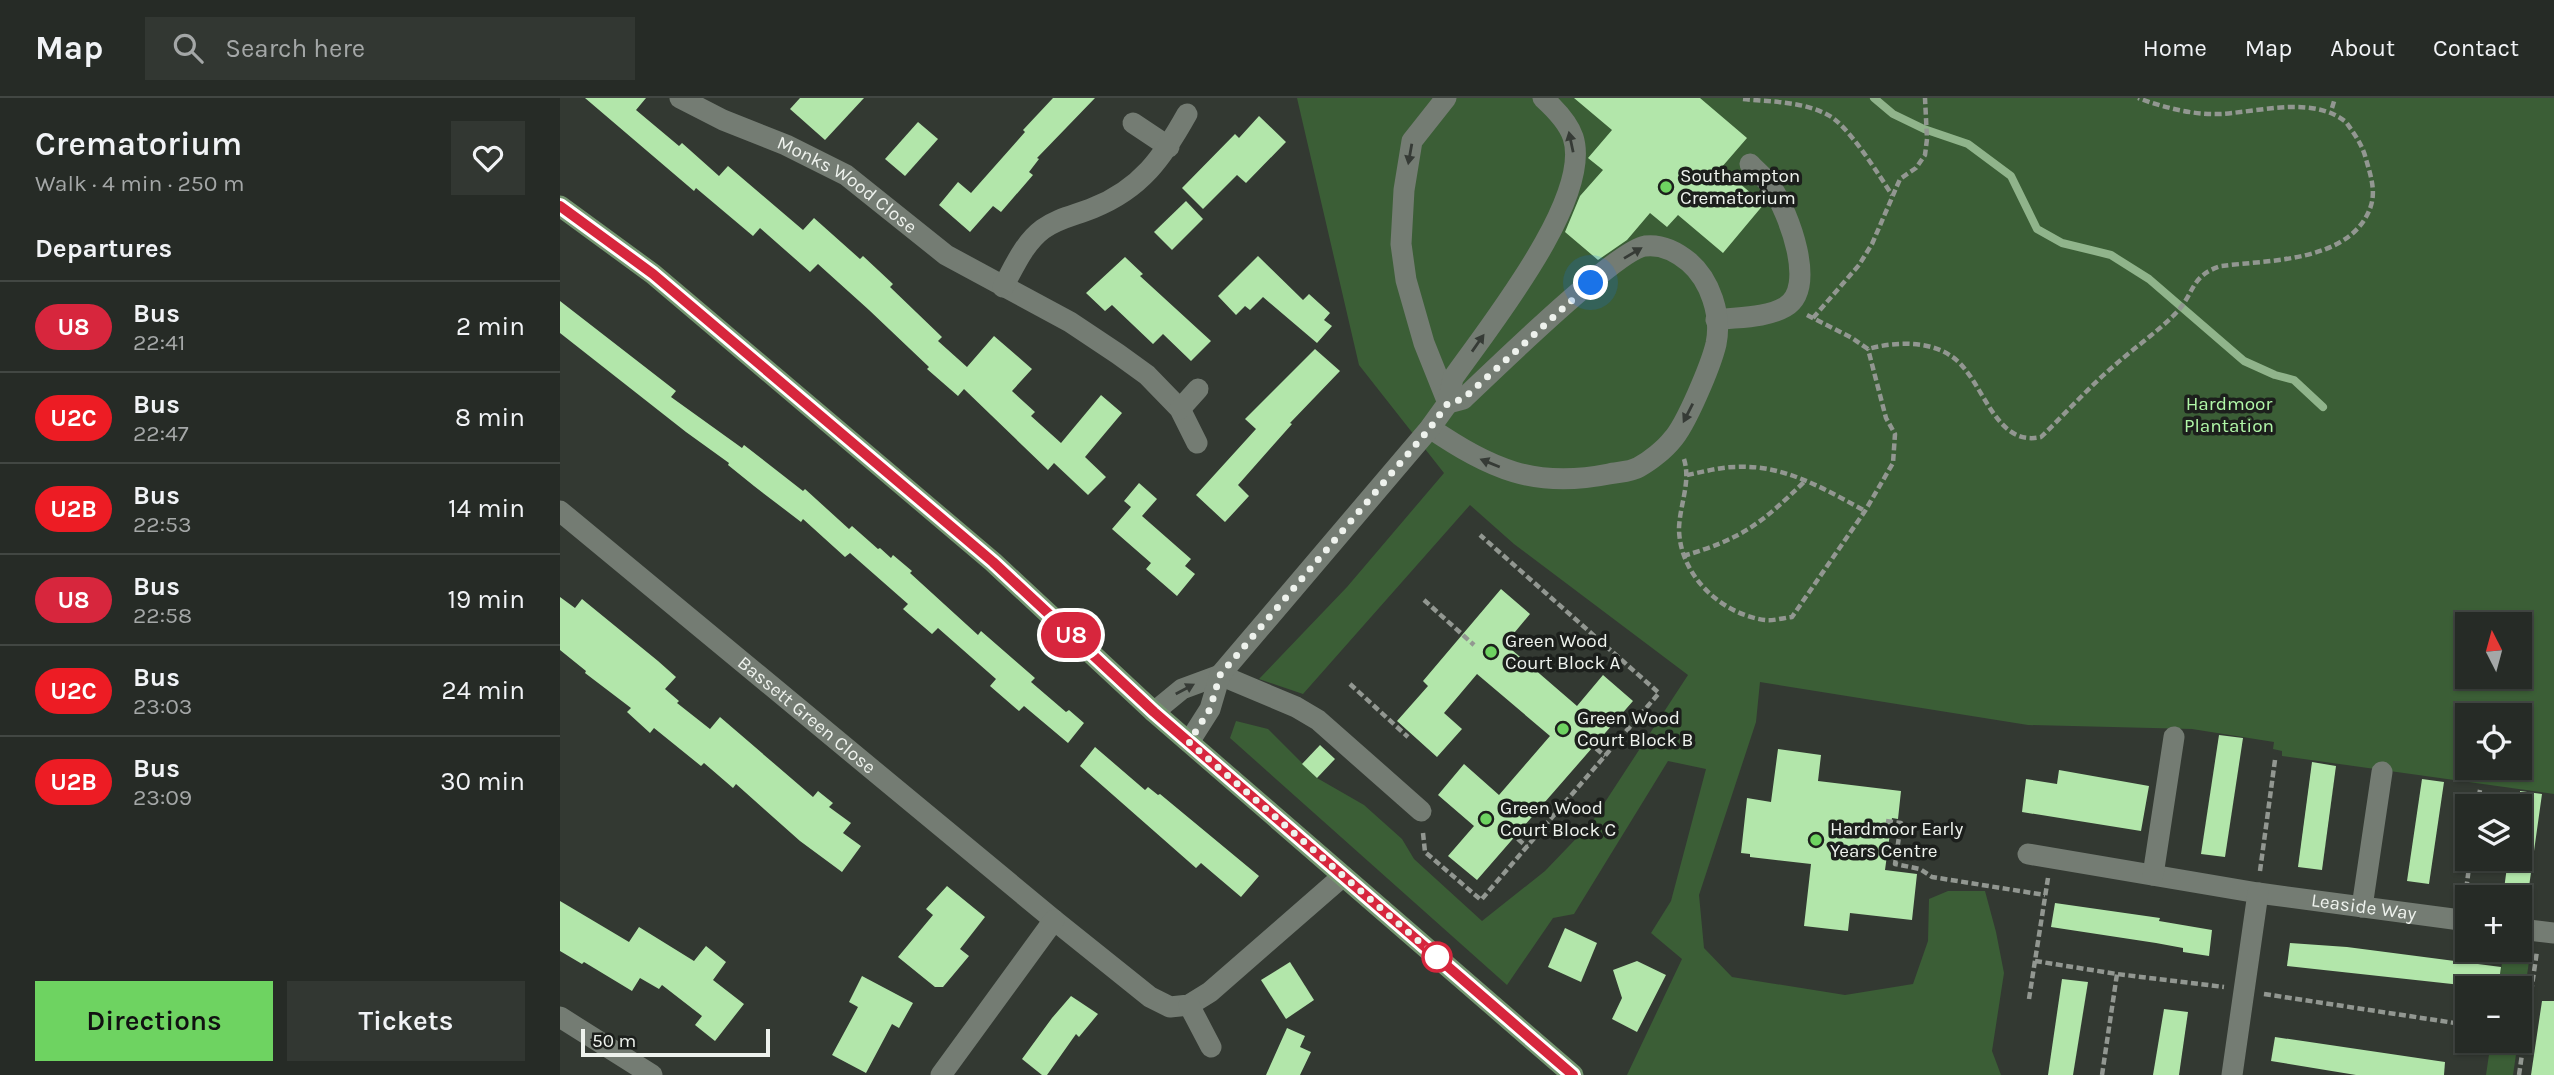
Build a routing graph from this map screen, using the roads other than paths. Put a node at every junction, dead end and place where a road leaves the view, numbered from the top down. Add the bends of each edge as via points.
1 (680, 98) edge
2 (1446, 98) edge
3 (1544, 98) edge
4 (1186, 114) dead end
5 (1133, 122) dead end
6 (1169, 147) junction
7 (1750, 164) dead end
8 (560, 206) edge
9 (1003, 287) junction
10 (1716, 320) junction
11 (1198, 389) dead end
12 (1448, 403) junction
13 (1180, 409) junction
14 (1430, 428) junction
15 (1197, 443) dead end
16 (560, 512) edge
17 (1220, 675) junction
18 (1154, 712) junction
19 (2174, 737) dead end
20 (1189, 742) junction
21 (2382, 772) dead end
22 (1421, 811) road end
23 (2028, 854) dead end
24 (2153, 874) junction
25 (1343, 876) junction
26 (2258, 893) junction
27 (2362, 907) junction
28 (1054, 920) junction
29 (2455, 920) edge
30 (1189, 1004) junction
31 (560, 1017) edge
32 (1211, 1047) dead end
33 (652, 1075) edge
34 (942, 1075) edge
35 (1573, 1075) edge
36 (2232, 1075) edge

1 - 9 street, Monks Wood Close via 846,176 946,255
2 -> 12 street via 1412,141 1401,244 1424,343
12 -> 3 street via 1454,378 1540,253 1575,171 1573,137
4 - 6 street
5 - 6 street
6 - 9 street via 1145,177 1117,197 1044,228 1023,251
7 - 10 street via 1772,187 1799,253 1797,295 1773,313
8 - 18 main road via 653,274 993,562
9 - 13 street, Monks Wood Close via 1118,354 1147,375
12 -> 10 street via 1463,399 1609,266 1643,246 1662,246 1699,271 1712,293
10 -> 14 street via 1716,342 1690,410 1673,440 1638,468 1547,480 1470,455
11 - 13 street
12 - 14 street
13 - 15 street, Monks Wood Close
14 - 17 street
16 - 28 street, Bassett Green Close
18 -> 17 street via 1182,689
17 - 20 street via 1210,709
17 - 22 street via 1318,720
18 - 20 main road
19 - 24 street
20 - 25 main road
21 - 27 street
23 - 24 street, Leaside Way
24 - 26 street, Leaside Way
25 - 30 street via 1210,992
25 - 35 main road
26 - 27 street, Leaside Way
26 - 36 street
27 - 29 street, Leaside Way
28 - 30 street, Bassett Green Close via 1150,997 1170,1007
28 - 34 street
30 - 32 street
31 - 33 street

